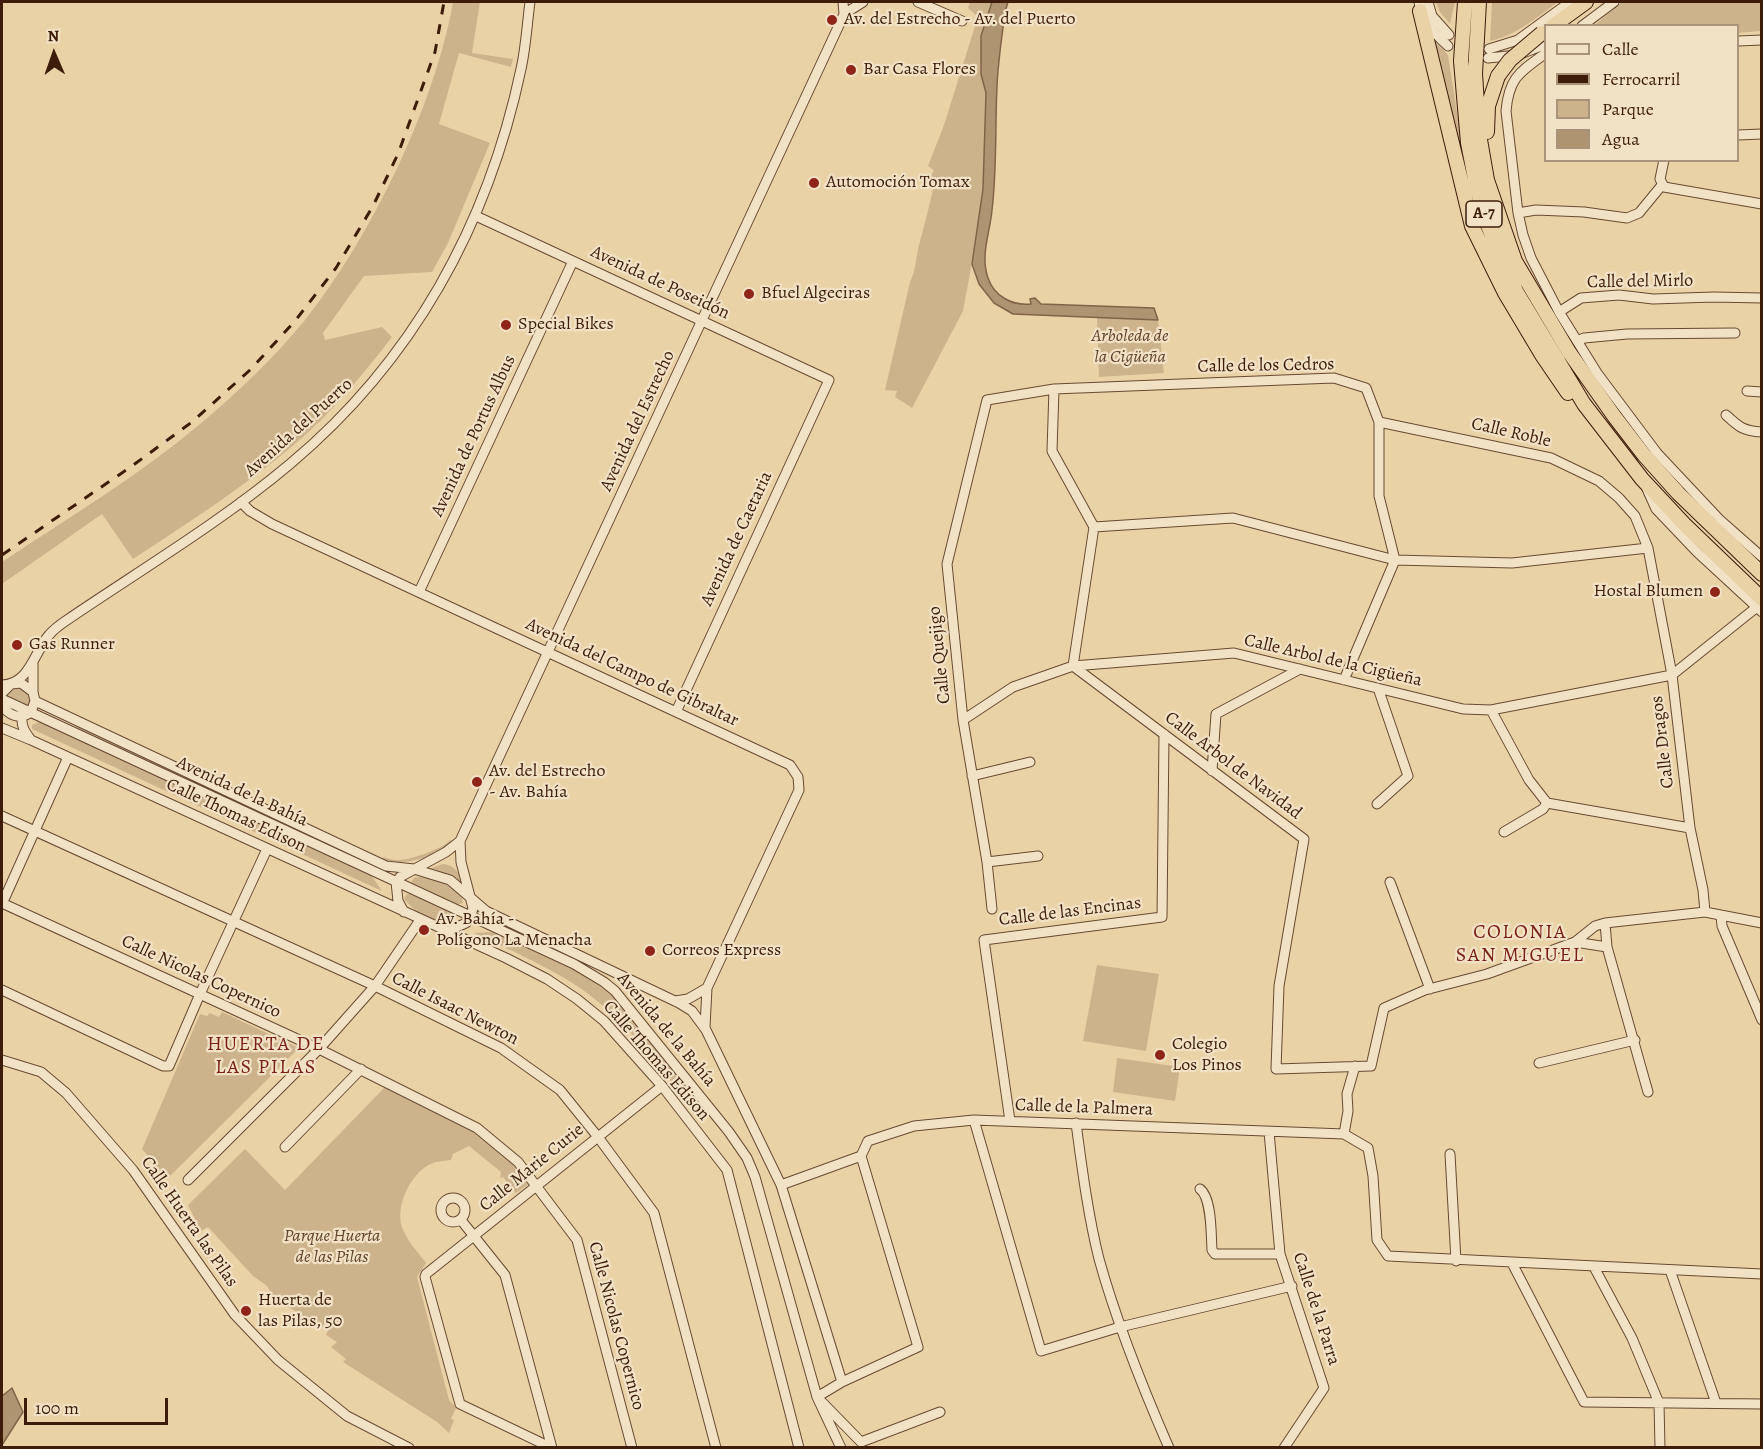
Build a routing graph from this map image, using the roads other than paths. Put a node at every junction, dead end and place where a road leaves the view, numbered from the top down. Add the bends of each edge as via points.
1 (530, 2) edge
2 (843, 2) edge
3 (862, 2) edge
4 (918, 2) edge
5 (1465, 2) edge
6 (1479, 2) edge
7 (1569, 2) edge
8 (1586, 2) edge
9 (1604, 2) edge
10 (1614, 2) edge
11 (1422, 5) edge
12 (844, 14) junction
13 (962, 21) dead end
14 (1558, 24) edge
15 (1575, 24) edge
16 (1585, 24) edge
17 (1544, 34) edge
18 (1449, 35) dead end
19 (1544, 35) edge
20 (1761, 40) edge
21 (1739, 41) edge
22 (1448, 46) dead end
23 (1544, 54) edge
24 (1761, 134) edge
25 (1739, 135) edge
26 (1664, 162) edge
27 (1487, 180) junction
28 (1662, 185) junction
29 (1761, 204) edge
30 (1518, 213) junction
31 (476, 216) junction
32 (573, 261) junction
33 (1761, 298) edge
34 (1558, 312) junction
35 (702, 321) junction
36 (1735, 333) dead end
37 (1577, 341) junction
38 (829, 380) joint
39 (1054, 389) junction
40 (1747, 391) dead end
41 (1761, 392) edge
42 (987, 400) joint
43 (1584, 404) junction
44 (1726, 415) dead end
45 (1379, 422) junction
46 (1761, 432) edge
47 (241, 502) junction
48 (1094, 526) junction
49 (1648, 549) junction
50 (1761, 557) edge
51 (1395, 560) junction
52 (1761, 574) edge
53 (419, 592) junction
54 (1760, 602) edge
55 (548, 652) junction
56 (33, 664) junction
57 (1073, 666) junction
58 (1300, 669) junction
59 (1672, 675) junction
60 (1344, 680) junction
61 (6, 684) edge
62 (1378, 688) junction
63 (2, 693) edge
64 (34, 696) junction
65 (2, 699) edge
66 (3, 710) edge
67 (1491, 710) junction
68 (676, 712) junction
69 (27, 714) junction
70 (963, 720) junction
71 (2, 728) edge
72 (1164, 735) junction
73 (31, 740) junction
74 (68, 757) junction
75 (1030, 762) dead end
76 (1212, 771) junction
77 (972, 776) junction
78 (1547, 803) junction
79 (1377, 804) dead end
80 (2, 816) edge
81 (1690, 828) junction
82 (34, 832) junction
83 (1504, 832) dead end
84 (460, 841) junction
85 (267, 849) junction
86 (438, 856) junction
87 (1038, 856) dead end
88 (987, 862) junction
89 (386, 866) junction
90 (414, 869) junction
91 (396, 882) junction
92 (1390, 882) dead end
93 (471, 900) junction
94 (2, 903) edge
95 (992, 909) dead end
96 (404, 912) junction
97 (1705, 912) junction
98 (1721, 915) junction
99 (471, 916) junction
100 (420, 920) junction
101 (233, 922) junction
102 (1605, 923) junction
103 (1761, 923) edge
104 (448, 931) junction
105 (1575, 942) junction
106 (1607, 947) junction
107 (375, 986) junction
108 (707, 988) junction
109 (1430, 989) junction
110 (2, 990) edge
111 (200, 994) junction
112 (675, 1001) junction
113 (1761, 1020) edge
114 (706, 1030) junction
115 (1635, 1040) junction
116 (319, 1049) junction
117 (2, 1060) edge
118 (1539, 1063) dead end
119 (1355, 1066) junction
120 (361, 1070) junction
121 (662, 1086) junction
122 (1648, 1092) dead end
123 (974, 1120) junction
124 (1010, 1121) junction
125 (1076, 1123) junction
126 (1269, 1132) junction
127 (1344, 1134) junction
128 (598, 1137) junction
129 (285, 1147) dead end
130 (1450, 1154) dead end
131 (861, 1156) junction
132 (188, 1180) dead end
133 (781, 1185) junction
134 (537, 1186) junction
135 (1200, 1189) dead end
136 (461, 1220) dead end
137 (473, 1236) junction
138 (1280, 1254) junction
139 (1456, 1261) junction
140 (1512, 1263) junction
141 (1594, 1267) junction
142 (1670, 1270) junction
143 (1761, 1274) edge
144 (1292, 1286) junction
145 (1120, 1327) junction
146 (842, 1382) junction
147 (817, 1396) junction
148 (1659, 1403) junction
149 (1716, 1403) junction
150 (1761, 1404) edge
151 (940, 1412) dead end
152 (409, 1448) edge
153 (552, 1448) edge
154 (632, 1448) edge
155 (716, 1448) edge
156 (799, 1448) edge
157 (841, 1448) edge
158 (1169, 1448) edge
159 (1284, 1448) edge
160 (1660, 1448) edge

1 - 31 street, Avenida del Puerto via 521,68 497,161
2 - 12 street, Avenida del Estrecho
3 - 12 street
4 - 13 street
5 - 43 highway, A-7 via 1463,101 1486,221 1516,291
6 - 27 highway, A-7 via 1476,106
7 - 19 street via 1518,40 1489,54 1518,55
8 - 14 highway
9 - 15 street
10 - 16 street
11 - 18 street
11 - 22 street via 1429,27
11 - 43 highway via 1472,226 1542,355 1570,396
12 - 35 street, Avenida del Estrecho
17 - 27 highway, bridge via 1510,60 1491,91 1486,122 1492,168
20 - 21 street
23 - 30 street via 1516,75 1507,99
24 - 25 street
26 - 28 street
27 - 52 highway, A-7 via 1515,261 1569,352 1644,455
28 - 29 street
28 - 30 street via 1639,213 1627,218 1584,212
30 - 34 street via 1531,258
31 - 32 street, Avenida de Poseidón
31 - 47 street, Avenida del Puerto via 420,318 373,381 330,427
32 - 35 street, Avenida de Poseidón
32 - 53 street, Avenida de Portus Albus
33 - 34 street, Calle del Mirlo via 1653,299 1620,295 1581,298
34 - 37 street
35 - 38 street, Avenida de Poseidón
35 - 55 street, Avenida del Estrecho
36 - 37 street via 1627,333
37 - 50 street via 1622,409 1658,453 1719,519
38 - 68 street, Avenida de Caetaria
39 - 42 street, Calle de los Cedros
39 - 45 street, Calle de los Cedros via 1334,378 1366,388
39 - 48 street via 1052,451
40 - 41 street
42 - 70 street, Calle Quejigo via 947,564
43 - 54 highway, A-7 via 1642,479
44 - 46 street via 1746,431
45 - 49 street, Calle Roble via 1551,458 1599,481 1619,498 1635,516
45 - 51 street via 1378,496
47 - 53 street, Avenida del Campo de Gibraltar via 272,524
47 - 56 street, Avenida del Puerto via 67,620 48,636
48 - 51 street via 1233,518
48 - 57 street
49 - 51 street via 1512,563
49 - 59 street, Calle Roble
51 - 60 street
53 - 55 street, Avenida del Campo de Gibraltar
54 - 59 street, Calle Dragos
55 - 68 street, Avenida del Campo de Gibraltar
55 - 84 street, Avenida del Estrecho
56 - 61 street
56 - 64 street
57 - 58 street, Calle Arbol de la Cigüeña via 1234,653
57 - 70 street, Calle Arbol de la Cigüeña via 1013,687
57 - 72 street, Calle Arbol de Navidad
58 - 60 street, Calle Arbol de la Cigüeña
58 - 76 street via 1216,714
59 - 67 street, Calle Arbol de la Cigüeña
59 - 81 street, Calle Dragos
60 - 62 street, Calle Arbol de la Cigüeña
61 - 63 street
61 - 64 street, Avenida de la Bahía via 25,685
62 - 67 street, Calle Arbol de la Cigüeña via 1463,710
62 - 79 street via 1408,776
64 - 69 street
64 - 89 street, Avenida de la Bahía via 74,721
65 - 69 street, Avenida de la Bahía
66 - 69 street via 14,716
67 - 78 street via 1529,780
68 - 108 street, Avenida del Campo de Gibraltar via 790,765 799,783
69 - 73 street via 21,723
69 - 91 street, Avenida de la Bahía
70 - 77 street, Calle Quejigo
71 - 73 street, Calle Thomas Edison
72 - 76 street, Calle Arbol de Navidad
72 - 124 street, Calle de las Encinas via 1162,917 984,940
73 - 74 street, Calle Thomas Edison
74 - 82 street
74 - 85 street, Calle Thomas Edison
75 - 77 street
76 - 119 street, Calle Arbol de Navidad via 1304,839 1279,986 1275,1069
77 - 88 street, Calle Quejigo
78 - 81 street
78 - 83 street
80 - 82 street, Calle Isaac Newton
81 - 97 street, Calle Dragos
82 - 94 street
82 - 101 street, Calle Isaac Newton
84 - 86 street
84 - 93 street
85 - 96 street, Calle Thomas Edison
85 - 101 street
86 - 89 street via 403,867
86 - 90 street
87 - 88 street
88 - 95 street, Calle Quejigo
89 - 90 street, Avenida de la Bahía
90 - 91 street
90 - 93 street, Avenida de la Bahía via 450,880
91 - 96 street via 398,902
91 - 99 street, Avenida de la Bahía
92 - 109 street
93 - 99 street
93 - 112 street, Avenida de la Bahía via 498,917
94 - 111 street, Calle Nicolas Copernico
96 - 100 street, Calle Thomas Edison
97 - 98 street
97 - 102 street
98 - 103 street
98 - 113 street
99 - 104 street via 466,923
99 - 147 street, Avenida de la Bahía via 604,982 729,1132 747,1158 754,1177
100 - 104 street, Calle Thomas Edison
100 - 107 street
101 - 107 street, Calle Isaac Newton
101 - 111 street
102 - 105 street
102 - 106 street
104 - 121 street, Calle Thomas Edison via 547,979 577,999 604,1021
105 - 106 street
105 - 109 street via 1487,974
106 - 115 street
107 - 116 street
107 - 128 street, Calle Isaac Newton via 501,1048 560,1090
108 - 112 street via 688,999
108 - 114 street, Avenida del Campo de Gibraltar
109 - 119 street via 1384,1008 1371,1066
110 - 111 street via 163,1066 170,1065
111 - 116 street, Calle Nicolas Copernico
112 - 114 street, Avenida de la Bahía via 692,1011
114 - 133 street, Avenida de la Bahía
115 - 118 street
115 - 122 street
116 - 120 street, Calle Nicolas Copernico
116 - 132 street
117 - 152 street, Calle Huerta las Pilas via 41,1072 66,1093 132,1170 234,1315 278,1360 347,1416
119 - 127 street via 1347,1094
120 - 129 street
120 - 134 street, Calle Nicolas Copernico via 477,1128 518,1162
121 - 128 street, Calle Marie Curie
121 - 156 street, Calle Thomas Edison via 727,1170
123 - 124 street, Calle de la Palmera
123 - 131 street, Calle de la Palmera via 914,1126 868,1141
123 - 145 street via 1041,1351
124 - 125 street, Calle de la Palmera
125 - 126 street, Calle de la Palmera
125 - 145 street via 1097,1247
126 - 127 street, Calle de la Palmera
126 - 138 street, Calle de la Parra
127 - 139 street via 1368,1148 1377,1240 1388,1256
128 - 134 street, Calle Marie Curie
128 - 155 street, Calle Isaac Newton via 654,1213
130 - 139 street
131 - 133 street, Calle de la Palmera
131 - 146 street via 918,1347
133 - 146 street
134 - 137 street, Calle Marie Curie
134 - 154 street, Calle Nicolas Copernico via 577,1240
135 - 138 street via 1207,1198 1215,1254
136 - 137 street
137 - 153 street via 505,1275
137 - 153 street, Calle Marie Curie via 425,1277 460,1404
138 - 144 street, Calle de la Parra
139 - 140 street
140 - 141 street
140 - 148 street via 1584,1402
141 - 142 street
141 - 148 street via 1632,1338
142 - 143 street
142 - 149 street
144 - 145 street
144 - 159 street, Calle de la Parra via 1324,1388
145 - 158 street
146 - 147 street
147 - 151 street via 861,1442
147 - 157 street, Avenida de la Bahía
148 - 149 street
148 - 160 street
149 - 150 street

